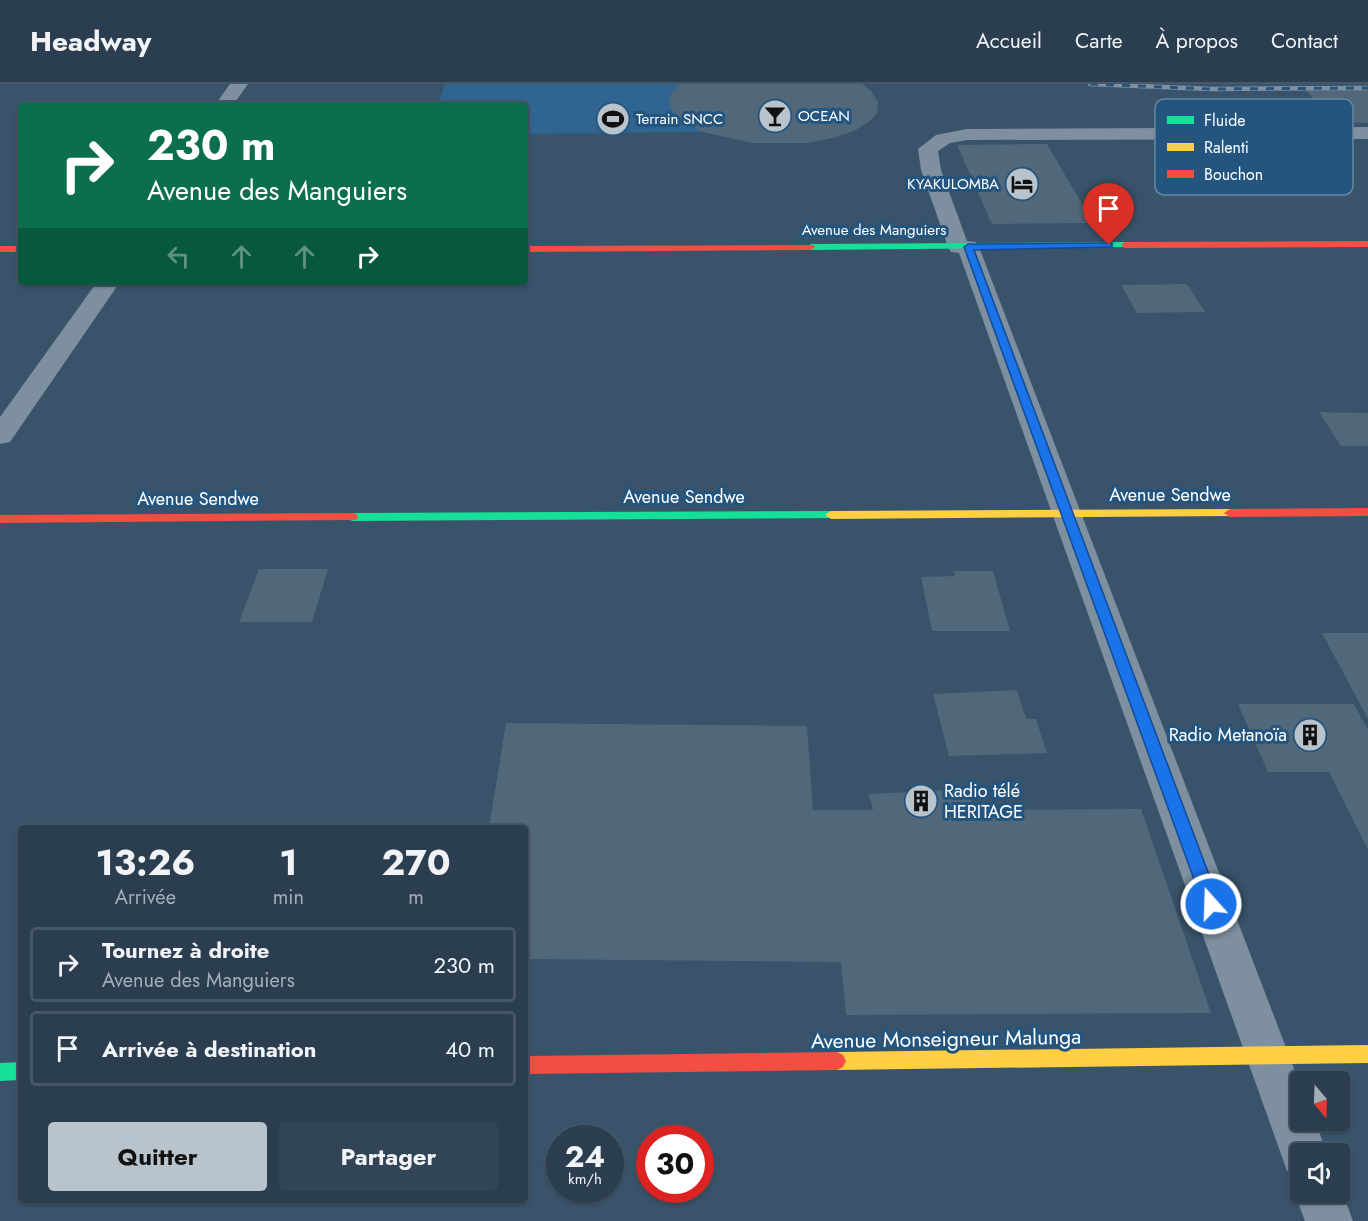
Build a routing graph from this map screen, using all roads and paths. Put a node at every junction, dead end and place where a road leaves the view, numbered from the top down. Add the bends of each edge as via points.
1 (239, 84) edge
2 (226, 102) edge
3 (1353, 133) edge
4 (1368, 133) edge
5 (1155, 134) edge
6 (1368, 244) edge
7 (964, 247) junction
8 (0, 249) edge
9 (18, 249) edge
10 (528, 249) edge
11 (107, 285) edge
12 (0, 436) edge
13 (1368, 512) edge
14 (1067, 514) junction
15 (0, 519) edge
16 (1368, 1054) edge
17 (1267, 1056) junction
18 (528, 1065) edge
19 (18, 1071) edge
20 (0, 1072) edge
21 (1300, 1143) edge
22 (1322, 1203) edge
23 (1329, 1221) edge

1 - 2 street
3 - 4 street
5 - 7 street via 994,134 940,139 928,149 931,170
6 - 7 main road, Avenue des Manguiers
7 - 10 main road, Avenue des Manguiers
7 - 14 street
8 - 9 main road
11 - 12 street
13 - 14 main road, Avenue Sendwe
14 - 15 main road, Avenue Sendwe
14 - 17 street
16 - 17 main road, Avenue Monseigneur Malunga
17 - 18 main road, Avenue Monseigneur Malunga
17 - 21 street
19 - 20 main road
22 - 23 street

